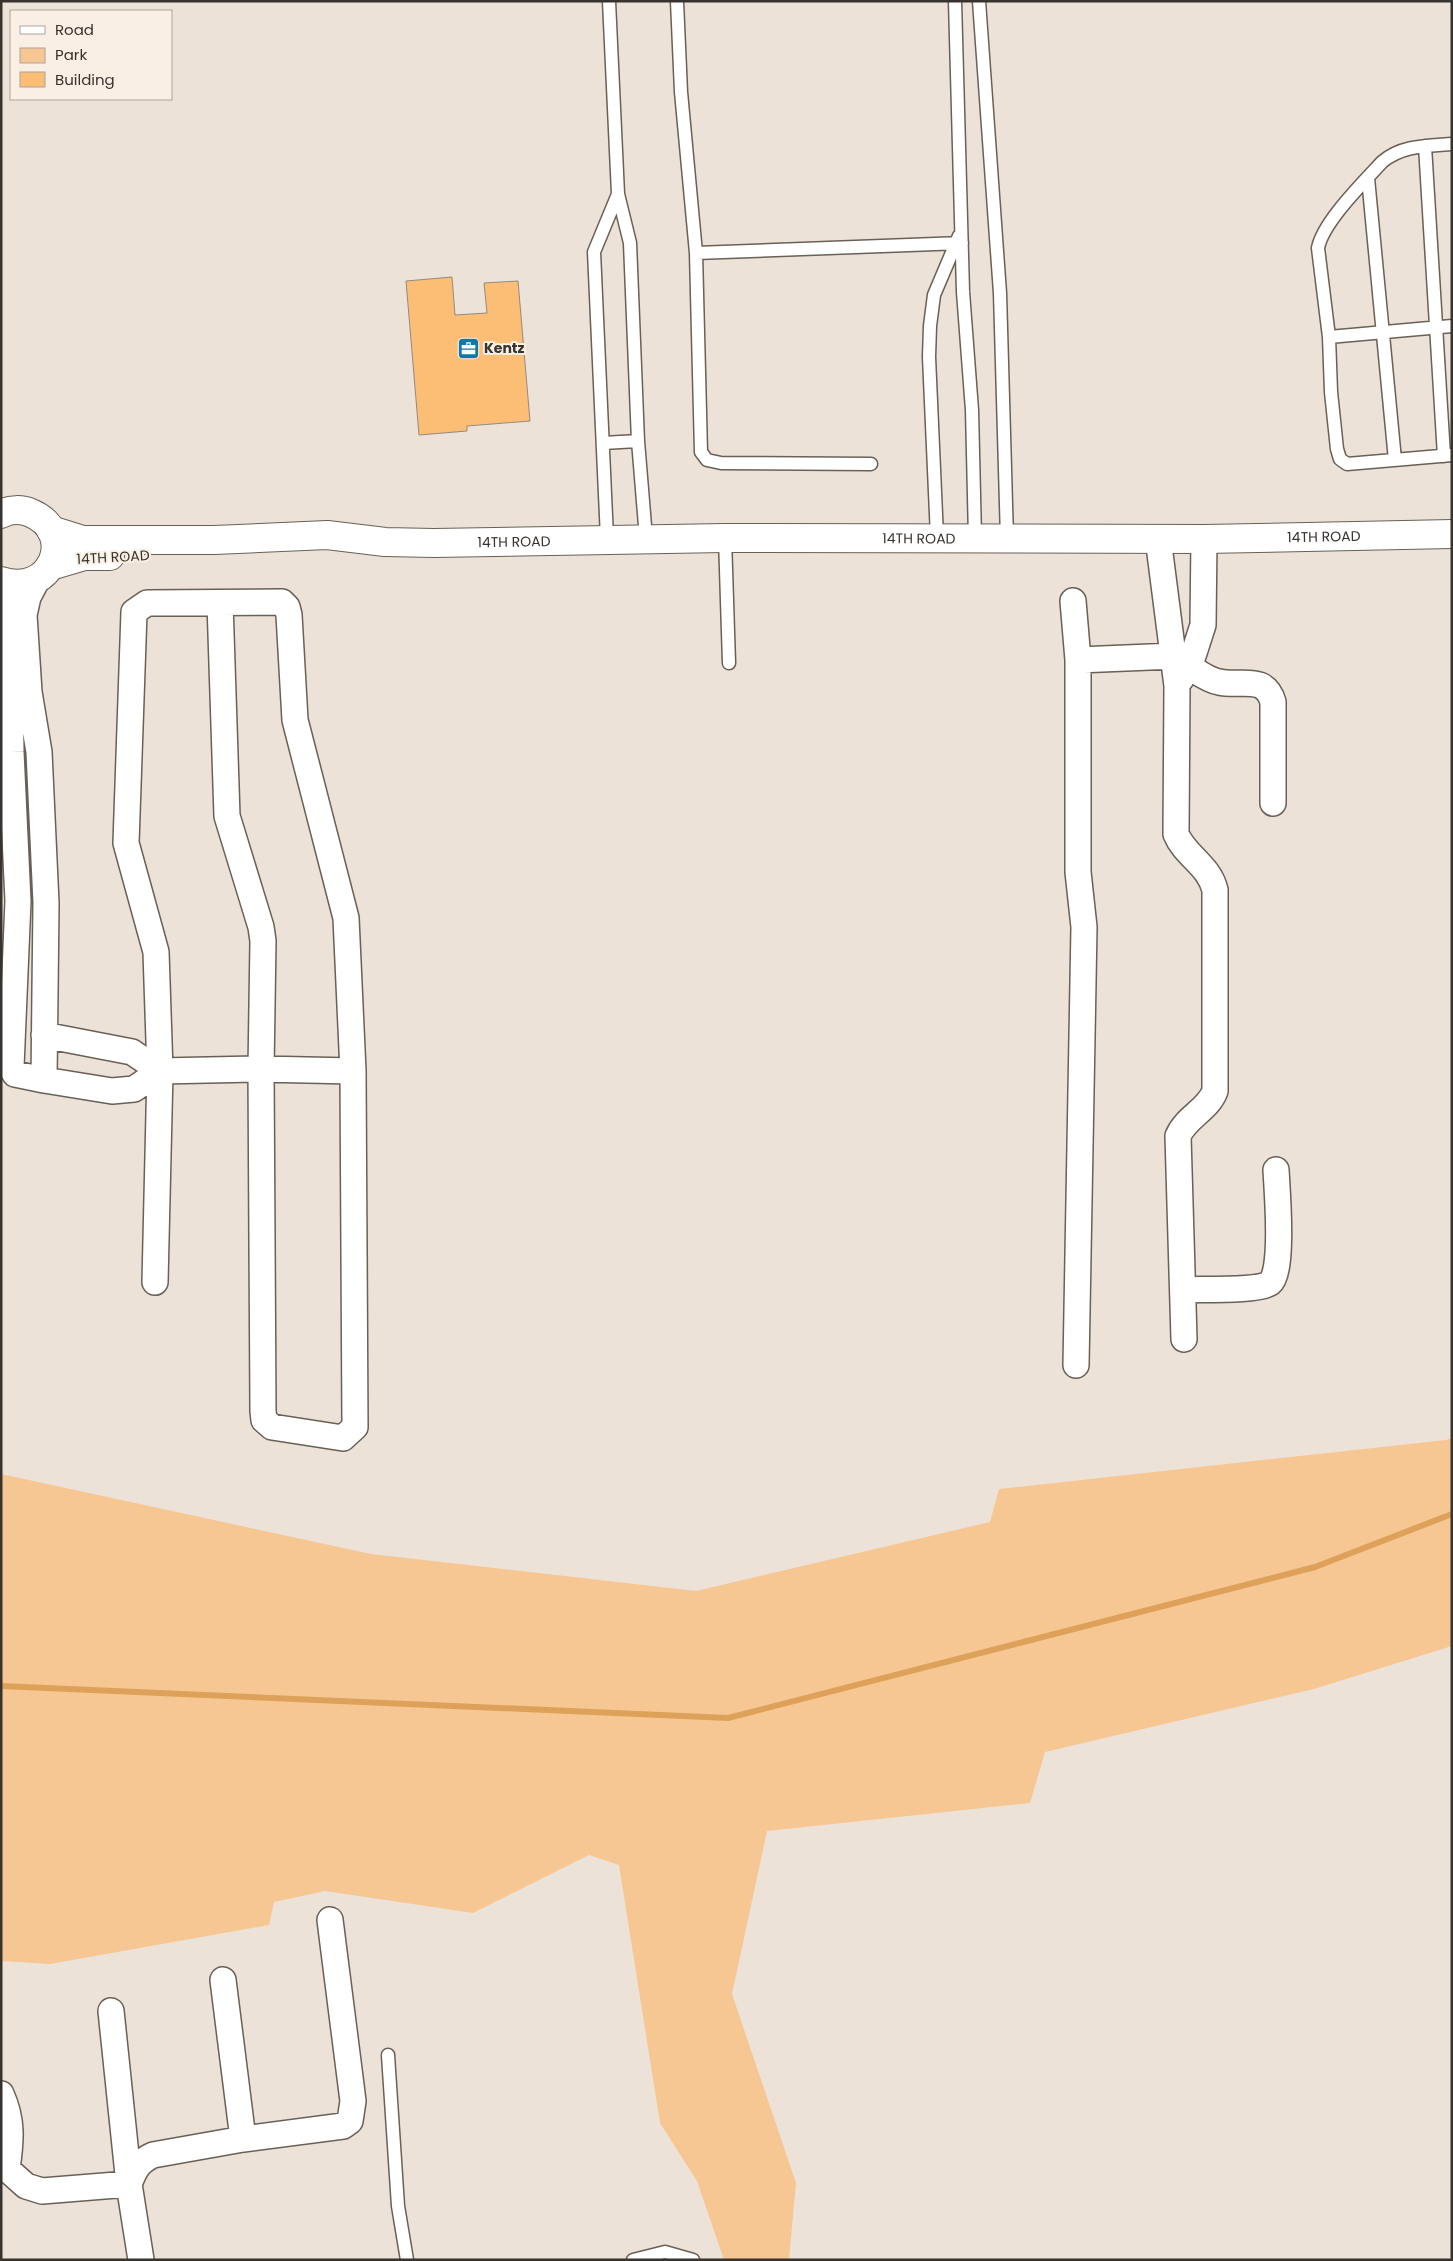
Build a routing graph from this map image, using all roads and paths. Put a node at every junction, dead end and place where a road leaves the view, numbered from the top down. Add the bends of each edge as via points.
1 (609, 1) edge
2 (677, 1) edge
3 (955, 1) edge
4 (979, 1) edge
5 (1452, 144) edge
6 (1425, 146) junction
7 (1368, 178) junction
8 (618, 194) junction
9 (960, 243) junction
10 (696, 253) junction
11 (1452, 326) edge
12 (1437, 328) junction
13 (1384, 332) junction
14 (1329, 337) junction
15 (638, 441) junction
16 (603, 443) junction
17 (1448, 456) edge
18 (1395, 460) junction
19 (871, 464) dead end
20 (1, 514) edge
21 (51, 530) junction
22 (1452, 534) edge
23 (938, 537) junction
24 (607, 538) junction
25 (646, 538) junction
26 (725, 538) junction
27 (975, 538) junction
28 (1158, 538) junction
29 (1007, 539) junction
30 (1204, 539) junction
31 (385, 542) junction
32 (44, 573) junction
33 (1, 582) edge
34 (1073, 601) dead end
35 (220, 603) junction
36 (1078, 660) junction
37 (729, 663) dead end
38 (1180, 669) junction
39 (6, 752) edge
40 (39, 752) junction
41 (1273, 803) dead end
42 (10, 901) edge
43 (46, 902) junction
44 (9, 930) edge
45 (45, 931) junction
46 (44, 1035) junction
47 (262, 1069) junction
48 (160, 1072) junction
49 (353, 1072) junction
50 (44, 1080) junction
51 (1276, 1170) dead end
52 (155, 1282) dead end
53 (1183, 1290) junction
54 (1184, 1339) dead end
55 (1076, 1365) dead end
56 (330, 1920) dead end
57 (223, 1980) dead end
58 (111, 2011) dead end
59 (388, 2056) dead end
60 (1, 2094) edge
61 (243, 2139) junction
62 (4, 2168) edge
63 (129, 2184) junction
64 (141, 2260) edge
65 (407, 2260) edge
66 (633, 2260) edge
67 (693, 2260) edge

1 - 8 lane
2 - 10 lane via 681,92
3 - 9 lane
4 - 29 lane via 1000,293
5 - 6 lane
6 - 7 lane via 1390,155
6 - 12 lane
7 - 13 lane
7 - 14 lane via 1332,220 1320,240 1318,258
8 - 15 lane via 630,243
8 - 16 lane via 594,252
9 - 10 lane
9 - 23 lane via 934,295 930,326
9 - 27 lane via 972,410
10 - 19 lane via 700,445 704,458 721,463
11 - 12 lane
12 - 13 lane
12 - 17 lane
13 - 14 lane
13 - 18 lane
14 - 18 lane via 1330,392 1340,459 1347,464
15 - 16 lane
15 - 25 lane
16 - 24 lane
17 - 18 lane
20 - 21 street via 17,510 29,512 40,517
21 - 31 street, 14TH ROAD via 83,540 214,540 327,534
21 - 32 street via 56,548 54,560
22 - 30 street, 14TH ROAD
23 - 26 street, 14TH ROAD
23 - 27 street, 14TH ROAD
24 - 25 street, 14TH ROAD
24 - 31 street, 14TH ROAD
25 - 26 street, 14TH ROAD
26 - 37 lane
27 - 29 street, 14TH ROAD
28 - 29 street, 14TH ROAD
28 - 30 street, 14TH ROAD
28 - 38 street
30 - 38 street via 1203,626
31 - 32 street, 14TH ROAD via 321,551 84,556
32 - 33 street, 14TH ROAD via 26,584
32 - 40 street via 28,597 24,615 29,692
33 - 39 street via 10,619
34 - 36 street
35 - 47 street via 227,816 264,941
35 - 48 street via 147,603 134,612 126,843 156,952
35 - 49 street via 282,602 287,607 295,720 346,918
36 - 38 street
36 - 55 street via 1078,872 1084,927
38 - 41 street via 1219,682 1260,684 1270,692
38 - 53 street via 1176,834 1181,846 1207,871 1215,890 1215,1091 1211,1101 1182,1126 1178,1136
39 - 40 street
39 - 42 street
40 - 43 street
42 - 43 street
42 - 44 street
43 - 45 street
44 - 45 street
44 - 50 street via 12,1071
45 - 46 street
46 - 48 street via 132,1052
46 - 50 street
47 - 48 street
47 - 49 street
47 - 49 street via 264,1420 272,1427 343,1438 355,1427
48 - 50 street via 134,1088 112,1091
48 - 52 street
51 - 53 street via 1277,1269 1272,1281 1246,1288
53 - 54 street
56 - 61 street via 353,2101 350,2121 338,2127
57 - 61 street
58 - 63 street
59 - 65 lane via 398,2206
60 - 62 street via 12,2130
61 - 63 street via 153,2155 136,2166
62 - 63 street via 26,2186 42,2191
63 - 64 street
66 - 67 lane via 665,2252

